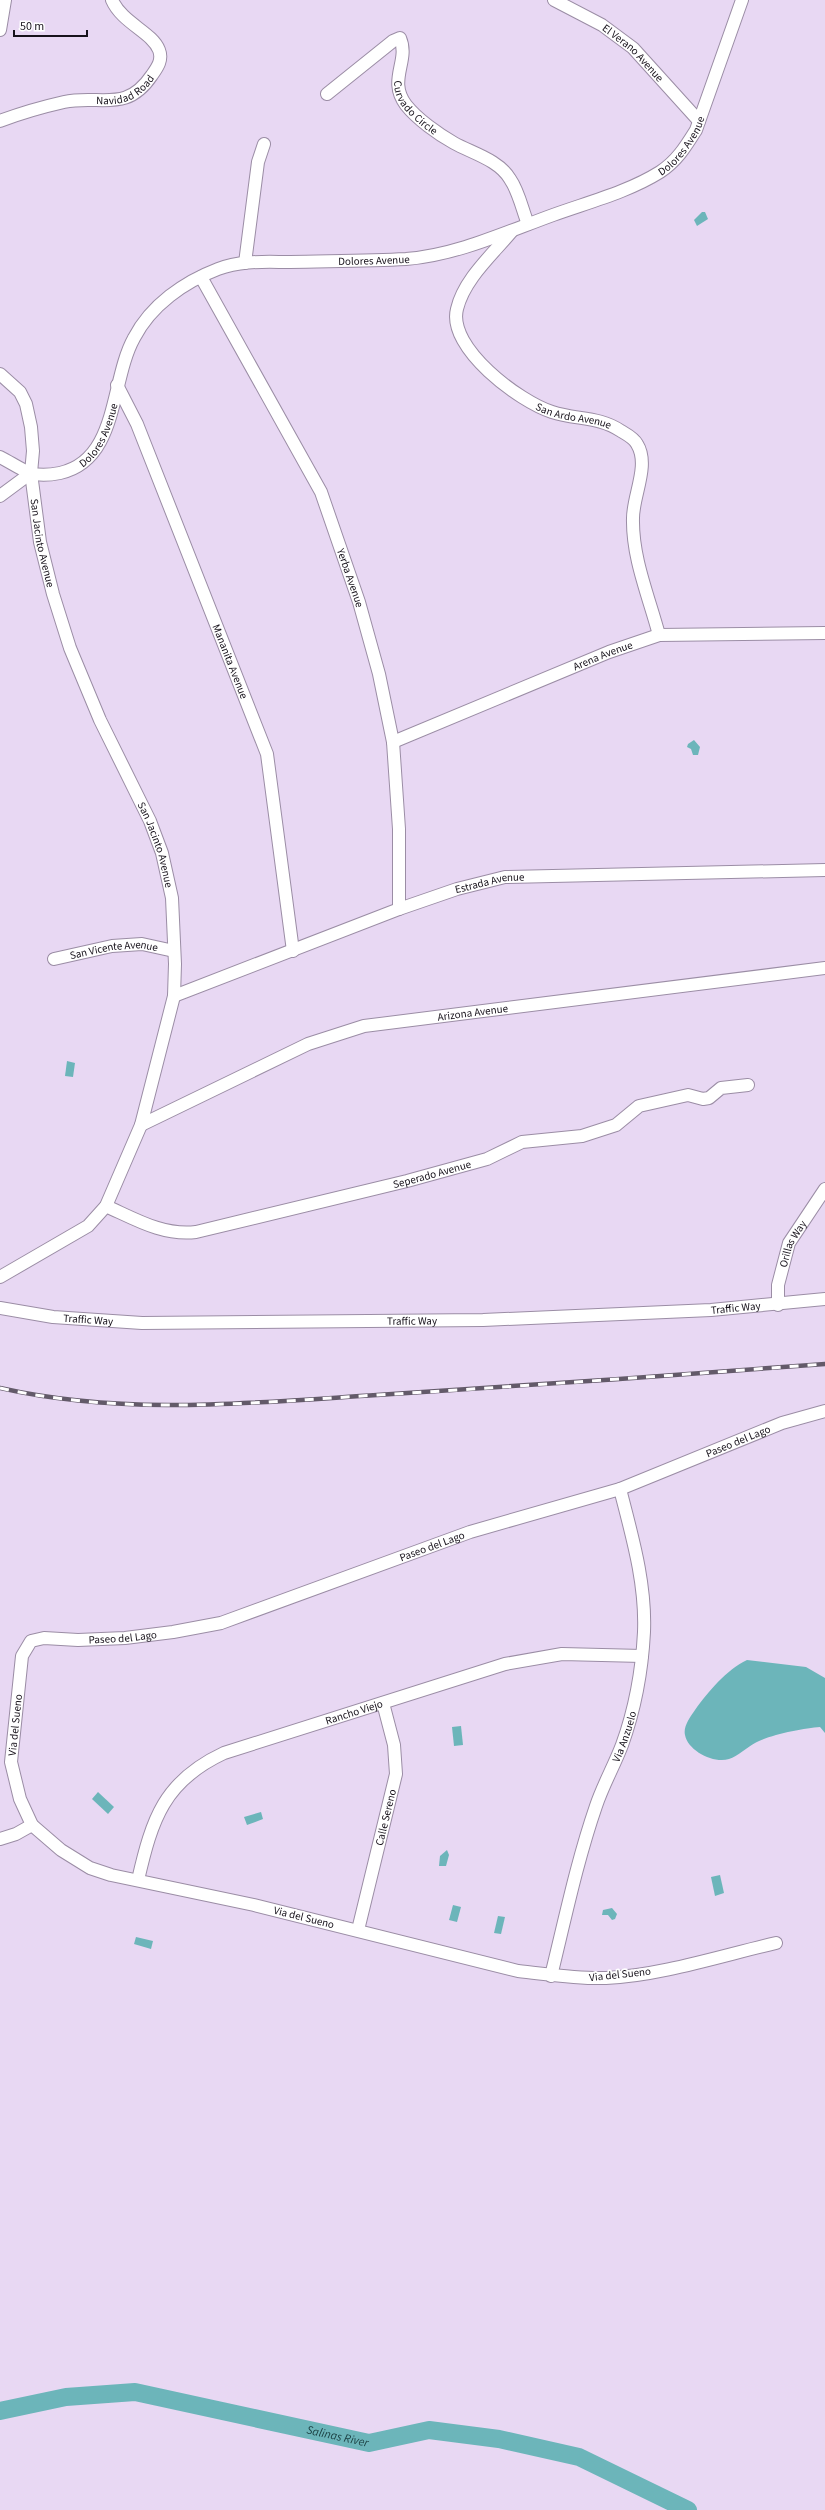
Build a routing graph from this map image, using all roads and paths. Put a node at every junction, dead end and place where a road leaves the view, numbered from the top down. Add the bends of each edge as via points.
1 (5, 0) edge
2 (112, 0) edge
3 (554, 0) edge
4 (742, 0) edge
5 (0, 30) edge
6 (327, 94) dead end
7 (0, 121) edge
8 (699, 121) junction
9 (264, 144) dead end
10 (528, 224) junction
11 (512, 231) junction
12 (245, 263) junction
13 (201, 277) junction
14 (0, 374) edge
15 (117, 385) junction
16 (0, 457) edge
17 (31, 473) junction
18 (0, 496) edge
19 (825, 633) edge
20 (659, 635) junction
21 (393, 742) junction
22 (825, 870) edge
23 (399, 909) junction
24 (174, 951) junction
25 (293, 951) junction
26 (54, 959) dead end
27 (825, 968) edge
28 (174, 996) junction
29 (748, 1085) dead end
30 (140, 1125) junction
31 (825, 1189) edge
32 (106, 1206) junction
33 (0, 1277) edge
34 (825, 1299) edge
35 (778, 1305) junction
36 (0, 1308) edge
37 (825, 1411) edge
38 (620, 1489) junction
39 (30, 1641) joint
40 (642, 1656) junction
41 (383, 1704) junction
42 (5, 1762) edge
43 (32, 1825) junction
44 (0, 1839) edge
45 (138, 1880) junction
46 (358, 1930) junction
47 (776, 1943) dead end
48 (550, 1976) junction

1 - 5 street
2 - 7 street, Navidad Road via 120,14 159,50 159,64 141,90 124,99 66,101
3 - 8 street, El Verano Avenue via 602,25 633,48
4 - 8 street, Dolores Avenue
6 - 10 street, Curvado Circle via 400,38 403,46 397,78 399,93 406,106 452,142 494,163 502,170 515,188
8 - 10 street, Dolores Avenue via 685,149 662,171 620,192
9 - 12 street via 258,162
10 - 11 street, Dolores Avenue
11 - 12 street, Dolores Avenue via 456,249 408,258
11 - 20 street, San Ardo Avenue via 463,292 456,311 459,331 480,362 509,387 536,405 552,412 611,424 640,449 641,473 633,519 638,562
12 - 13 street, Dolores Avenue via 219,268
13 - 15 street, Dolores Avenue via 167,298 144,321 129,347
13 - 21 street, Yerba Avenue via 321,492 359,602 379,674
14 - 17 street, San Jacinto Avenue via 20,392 26,404 32,439
15 - 17 street, Dolores Avenue via 104,434 89,458 66,472 41,475
15 - 25 street, Mananita Avenue via 136,424 267,754
16 - 17 street, Dolores Avenue
17 - 18 street
17 - 24 street, San Jacinto Avenue via 40,542 52,594 70,648 100,720 150,821 162,853 172,898
19 - 20 street, Arena Avenue via 695,637
20 - 21 street, Arena Avenue via 609,652
21 - 23 street, Yerba Avenue via 400,829
22 - 23 street, Estrada Avenue via 505,877 457,889
23 - 25 street, Estrada Avenue
24 - 26 street, San Vicente Avenue via 142,944 112,946
24 - 28 street, San Jacinto Avenue
25 - 28 street, Estrada Avenue
27 - 30 street, Arizona Avenue via 364,1026 308,1044
28 - 30 street, San Jacinto Avenue
29 - 32 street, Seperado Avenue via 721,1088 709,1098 703,1099 688,1094 639,1106 616,1125 582,1136 522,1142 487,1159 209,1230 185,1233 159,1229
30 - 32 street, San Jacinto Avenue
31 - 35 street, Orillas Way via 797,1227 789,1243 778,1285
32 - 33 street, San Jacinto Avenue via 88,1226
34 - 35 street, Traffic Way
35 - 36 street, Traffic Way via 605,1316 142,1322 54,1318
37 - 38 street, Paseo del Lago via 782,1423
38 - 39 street, Paseo del Lago via 470,1532 221,1622 125,1638 44,1638
38 - 40 street, Via Anzuelo via 640,1573 643,1610
39 - 42 street, Via del Sueno via 22,1656
40 - 41 street, Rancho Viejo via 591,1653 533,1658 505,1664
40 - 48 street, Via Anzuelo via 631,1718 584,1841
41 - 45 street, Rancho Viejo via 235,1749 194,1770 167,1798 154,1820
41 - 46 street, Calle Sereno via 394,1745 396,1774
42 - 43 street, Via del Sueno
43 - 44 street
43 - 45 street, Via del Sueno via 81,1863 111,1875
45 - 46 street, Via del Sueno
46 - 48 street, Via del Sueno via 518,1971
47 - 48 street, Via del Sueno via 634,1975 607,1978

